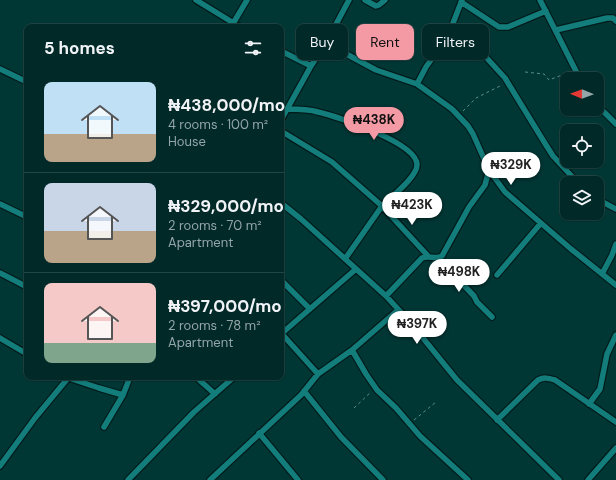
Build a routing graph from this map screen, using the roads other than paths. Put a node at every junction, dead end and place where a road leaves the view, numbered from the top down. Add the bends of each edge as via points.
1 (196, 0) edge
2 (247, 0) edge
3 (349, 0) edge
4 (365, 0) edge
5 (385, 0) edge
6 (540, 0) edge
7 (462, 1) edge
8 (546, 10) junction
9 (616, 21) edge
10 (232, 24) edge
11 (234, 24) edge
12 (336, 24) edge
13 (452, 24) edge
14 (556, 30) junction
15 (284, 52) edge
16 (348, 55) edge
17 (315, 60) edge
18 (431, 60) edge
19 (488, 60) edge
20 (311, 66) junction
21 (0, 69) edge
22 (576, 72) edge
23 (24, 81) edge
24 (417, 84) junction
25 (287, 109) junction
26 (604, 112) edge
27 (284, 114) edge
28 (616, 124) edge
29 (284, 133) edge
30 (489, 170) junction
31 (572, 176) edge
32 (485, 185) junction
33 (499, 185) junction
34 (604, 203) edge
35 (0, 204) edge
36 (284, 206) edge
37 (382, 206) junction
38 (616, 209) edge
39 (24, 216) edge
40 (541, 223) junction
41 (616, 244) edge
42 (429, 257) junction
43 (438, 258) junction
44 (345, 259) junction
45 (356, 269) junction
46 (0, 273) edge
47 (602, 274) junction
48 (496, 275) dead end
49 (284, 283) edge
50 (24, 285) edge
51 (616, 285) edge
52 (386, 296) junction
53 (310, 309) junction
54 (398, 310) junction
55 (492, 317) dead end
56 (284, 331) edge
57 (616, 334) edge
58 (284, 337) edge
59 (0, 338) edge
60 (352, 350) junction
61 (24, 352) edge
62 (318, 374) junction
63 (65, 380) edge
64 (73, 380) edge
65 (129, 380) edge
66 (199, 380) edge
67 (231, 380) edge
68 (304, 391) junction
69 (215, 394) junction
70 (123, 395) junction
71 (589, 404) junction
72 (497, 420) junction
73 (616, 422) edge
74 (104, 427) dead end
75 (259, 433) junction
76 (616, 448) edge
77 (0, 466) edge
78 (128, 480) edge
79 (210, 480) edge
80 (298, 480) edge
81 (383, 480) edge
82 (468, 480) edge
83 (559, 480) edge
84 (588, 480) edge

1 - 10 street
2 - 11 street
3 - 12 street
4 - 5 street via 376,6
6 - 8 street
7 - 8 street via 499,27 508,27
7 - 13 street
8 - 14 street
9 - 14 street via 607,18
14 - 22 street
15 - 20 street
16 - 24 street via 376,70
17 - 20 street
18 - 24 street
19 - 31 street via 508,82 553,156
20 - 25 street
21 - 23 street
24 - 30 street via 458,115 473,134
25 - 27 street
25 - 37 street via 318,112 360,125 397,143 413,155 417,164 414,174
26 - 28 street
29 - 37 street via 332,162
30 - 32 street
30 - 33 street
32 - 33 street
32 - 43 street via 469,207 442,256
33 - 40 street
34 - 38 street
35 - 39 street
36 - 44 street
37 - 42 street
37 - 44 street
40 - 47 street
40 - 48 street
41 - 47 street
42 - 43 street
42 - 52 street via 422,258
43 - 55 street
44 - 45 street
45 - 52 street
45 - 53 street
46 - 50 street
47 - 51 street
49 - 53 street
52 - 54 street
53 - 56 street
54 - 60 street
54 - 72 street via 458,380
57 - 71 street via 607,354 600,389
58 - 62 street
59 - 61 street
60 - 62 street
60 - 82 street via 375,387 420,436
62 - 68 street
63 - 77 street
64 - 70 street
65 - 70 street
66 - 69 street
67 - 69 street
68 - 75 street
68 - 81 street via 341,437
69 - 78 street
70 - 74 street
71 - 72 street via 554,380 542,378
71 - 73 street
72 - 83 street
75 - 79 street
75 - 80 street
76 - 84 street

